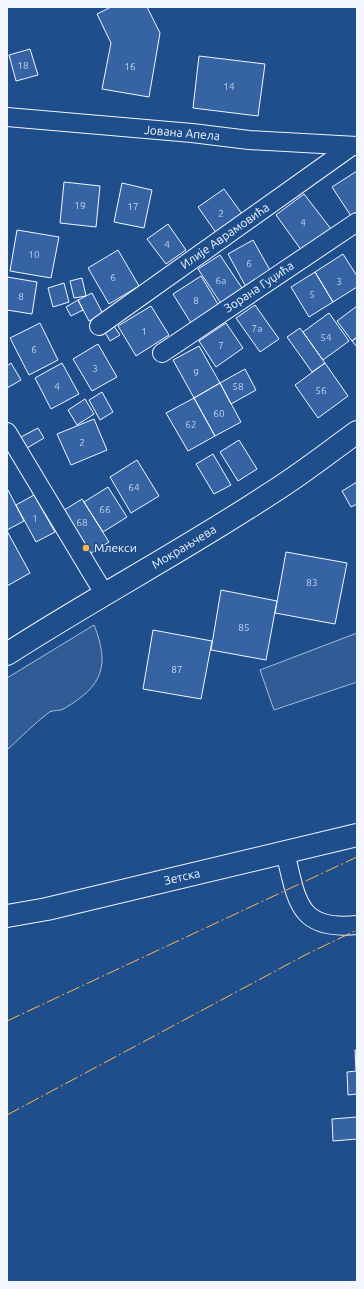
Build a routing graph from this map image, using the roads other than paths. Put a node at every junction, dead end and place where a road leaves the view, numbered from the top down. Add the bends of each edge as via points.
1 (7, 117) edge
2 (354, 146) edge
3 (357, 222) edge
4 (99, 326) dead end
5 (162, 353) dead end
6 (7, 432) edge
7 (357, 432) edge
8 (105, 595) junction
9 (7, 654) edge
10 (357, 835) edge
11 (285, 852) junction
12 (7, 916) edge
13 (357, 925) edge

1 - 2 street, Јована Апела via 249,140
2 - 4 street, Илије Аврамовића
3 - 5 street, Зорана Гуџића
6 - 8 street
7 - 8 street, Мокрањчева via 269,495
8 - 9 street, Мокрањчева via 67,615
10 - 11 street, Зетска
11 - 12 street, Зетска via 47,909
11 - 13 street via 297,902 304,911 314,920 327,925

